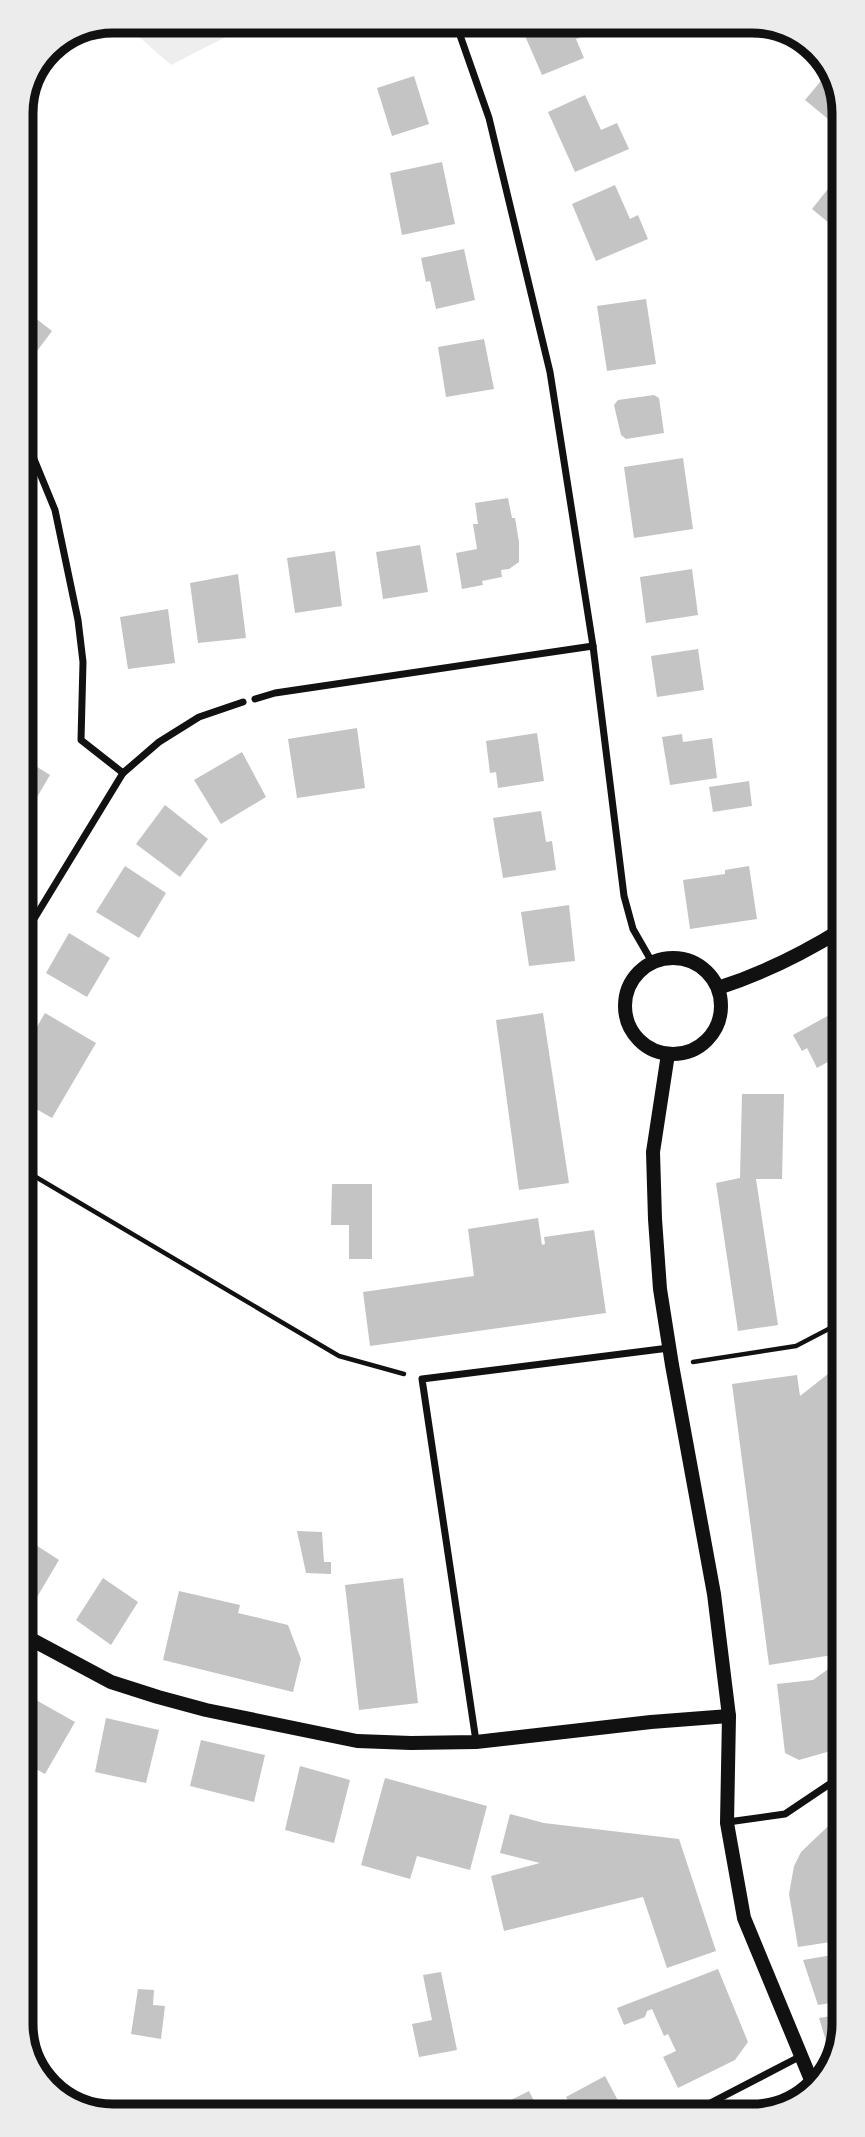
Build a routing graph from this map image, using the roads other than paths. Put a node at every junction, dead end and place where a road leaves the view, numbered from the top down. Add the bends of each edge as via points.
1 (459, 33) edge
2 (33, 458) edge
3 (593, 646) junction
4 (255, 699) dead end
5 (243, 702) dead end
6 (123, 773) junction
7 (33, 921) edge
8 (832, 936) edge
9 (652, 962) junction
10 (718, 988) junction
11 (668, 1054) junction
12 (669, 1348) junction
13 (33, 1640) edge
14 (729, 1716) junction
15 (476, 1742) junction
16 (832, 1782) edge
17 (727, 1823) junction
18 (801, 2056) junction
19 (810, 2078) edge
20 (708, 2104) edge

1 - 3 street via 489,118 550,372
2 - 6 street via 55,510 78,620 83,662 81,740
3 - 4 street
3 - 9 street via 624,896 633,929
5 - 6 street via 199,717 159,742
6 - 7 street
8 - 10 main road via 753,976
9 - 10 main road via 676,957 694,962 709,972
9 - 11 main road via 640,969 628,986 624,1006 629,1026 641,1043
10 - 11 main road via 719,1022 709,1038 695,1049
11 - 12 main road via 653,1152 660,1289
12 - 14 main road via 714,1594
12 - 15 street via 422,1379
13 - 15 main road via 111,1682 206,1710 357,1741
14 - 15 main road
14 - 17 main road
16 - 17 street via 785,1814
17 - 18 main road via 744,1918
18 - 19 main road
18 - 20 street

